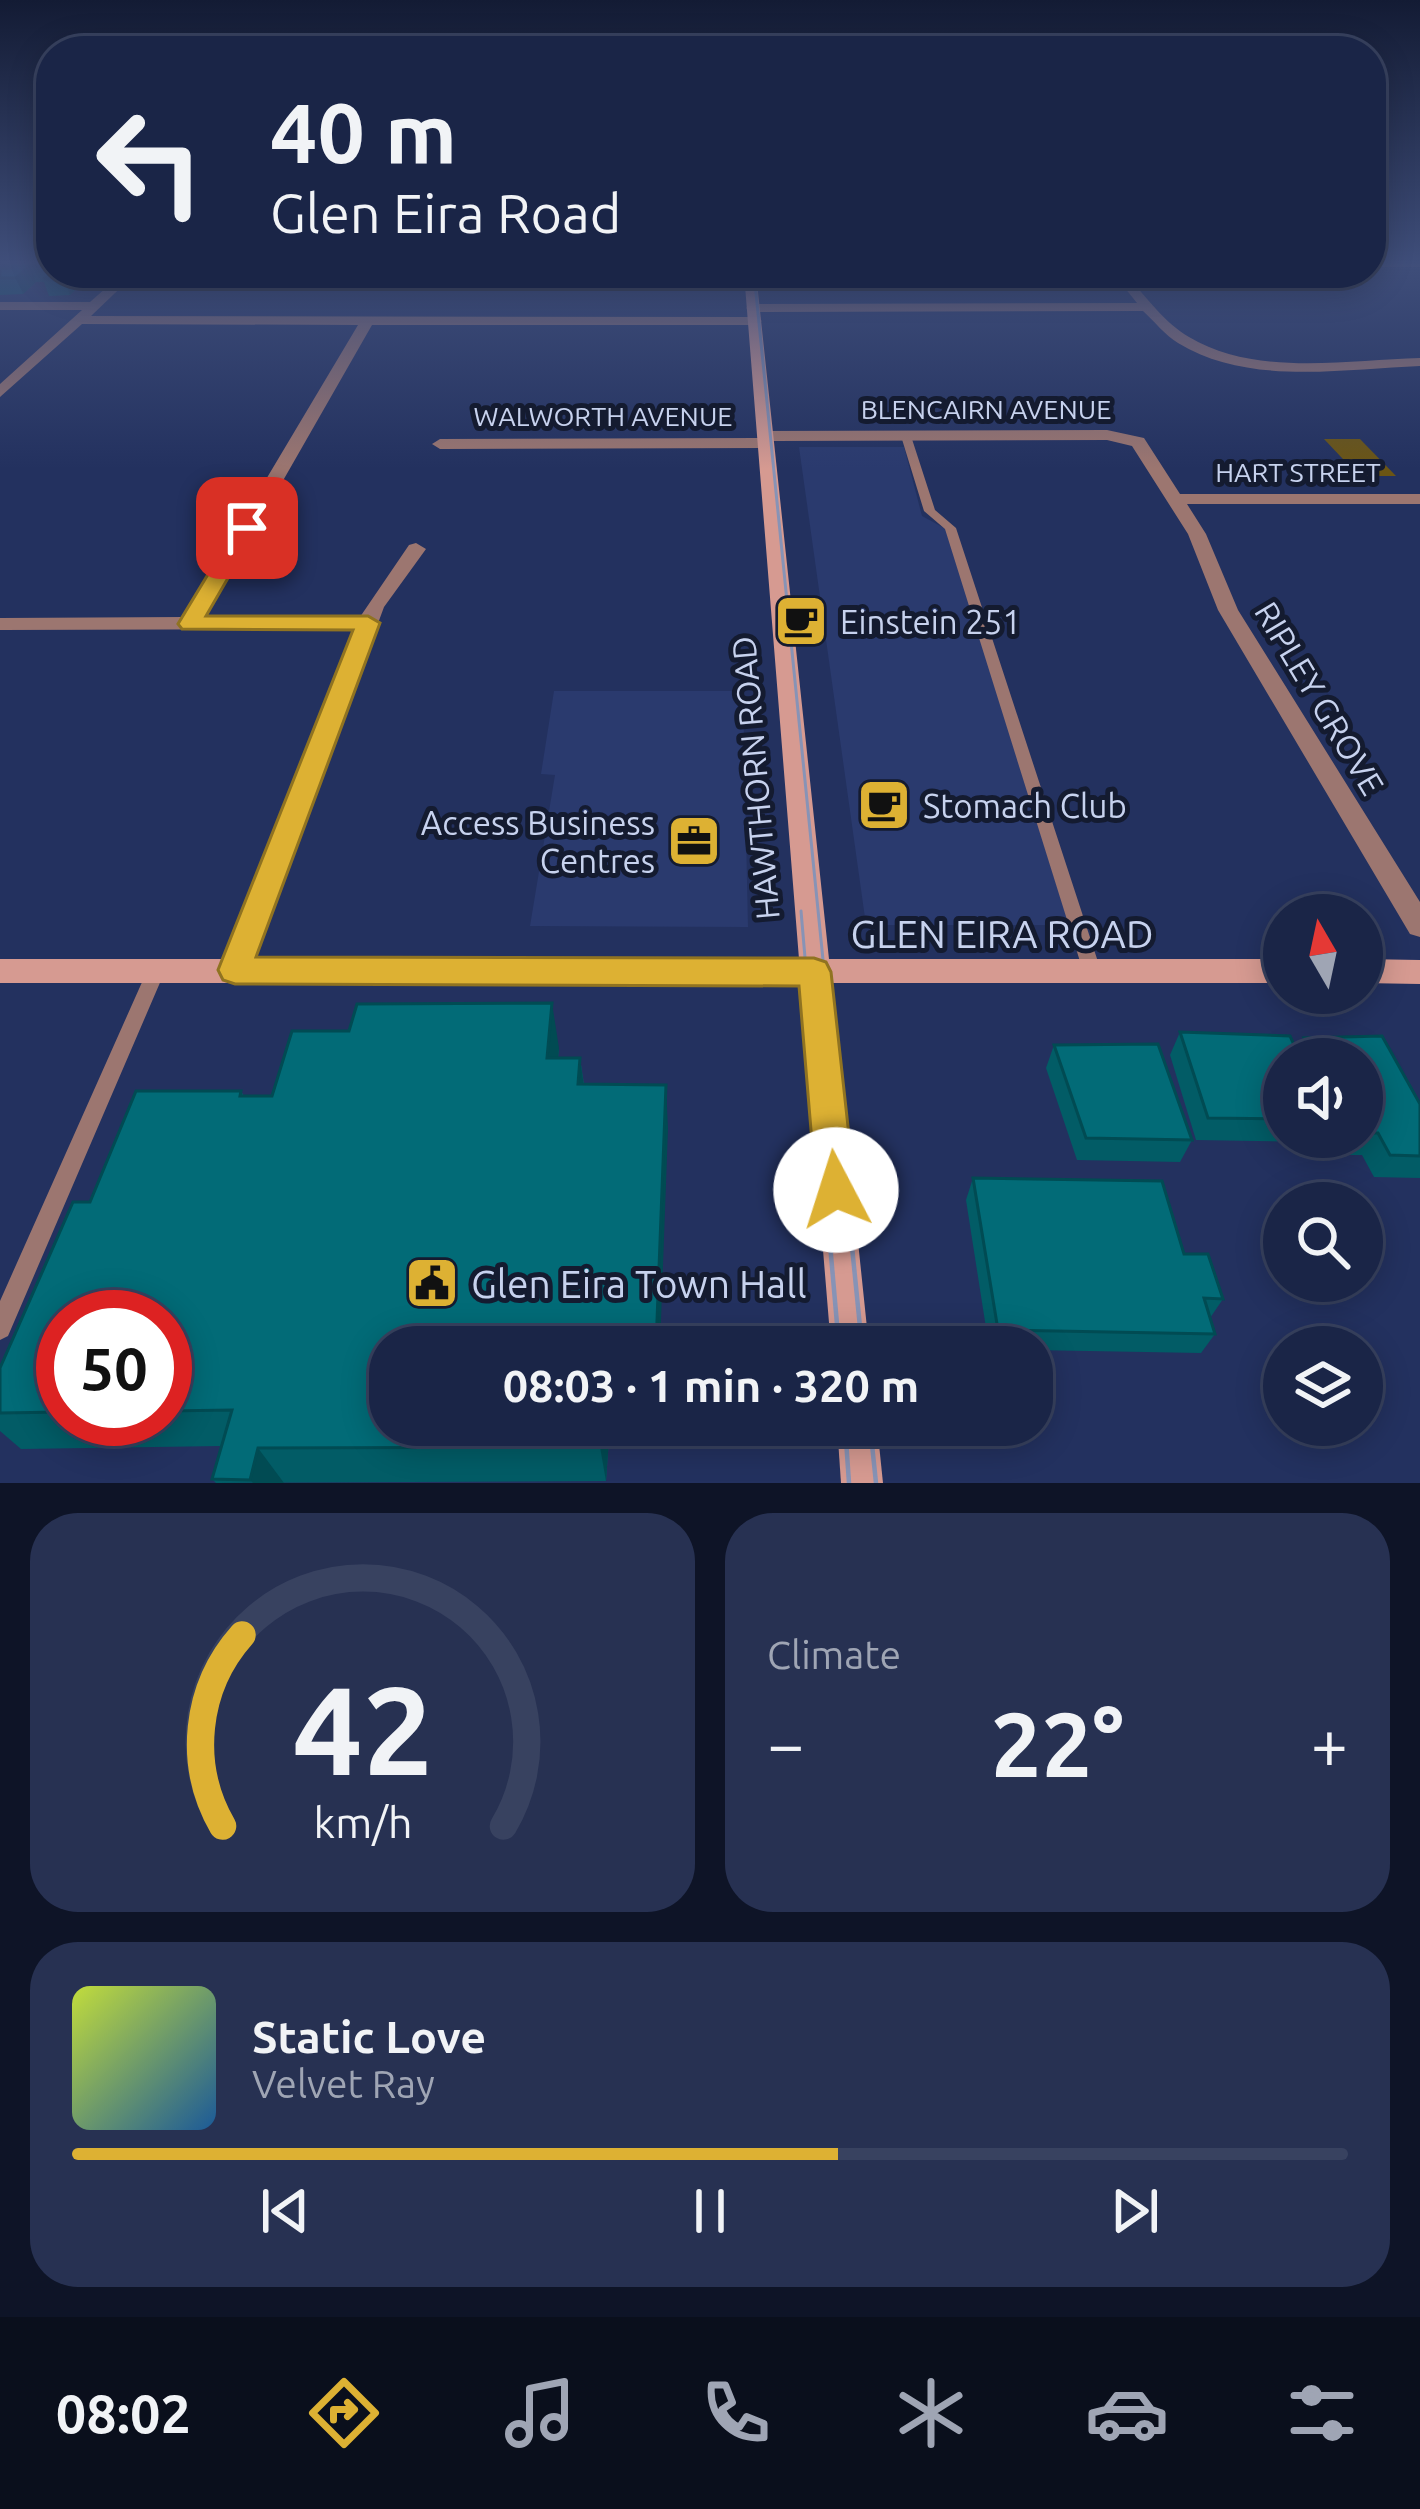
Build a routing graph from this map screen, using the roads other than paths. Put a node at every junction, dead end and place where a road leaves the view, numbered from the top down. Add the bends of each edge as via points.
1 (67, 330) edge
2 (362, 330) edge
3 (755, 330) edge
4 (1172, 330) edge
5 (1420, 362) edge
6 (0, 392) edge
7 (906, 436) junction
8 (765, 440) junction
9 (440, 444) dead end
10 (1176, 499) junction
11 (1420, 500) edge
12 (416, 549) dead end
13 (368, 623) junction
14 (0, 624) edge
15 (190, 624) junction
16 (1420, 926) edge
17 (235, 970) junction
18 (0, 971) edge
19 (156, 971) junction
20 (1092, 971) junction
21 (1263, 971) edge
22 (1383, 971) edge
23 (1420, 971) edge
24 (814, 972) junction
25 (848, 1326) edge
26 (0, 1328) edge
27 (859, 1446) edge
28 (862, 1483) edge

1 - 6 street
2 - 15 street
3 - 8 main road, HAWTHORN ROAD
4 - 5 street via 1229,359
7 - 8 street, BLENCAIRN AVENUE
7 - 10 street, BLENCAIRN AVENUE via 1124,437 1143,447
7 - 20 lane via 929,511 950,528
8 - 9 street, WALWORTH AVENUE
8 - 24 main road, HAWTHORN ROAD
10 - 11 street, HART STREET
10 - 16 street, RIPLEY GROVE via 1228,610
12 - 13 street
13 - 15 street
13 - 17 street
14 - 15 street
17 - 19 main road, GLEN EIRA ROAD
17 - 24 main road, GLEN EIRA ROAD
18 - 19 main road, GLEN EIRA ROAD
19 - 26 lane
20 - 21 main road, GLEN EIRA ROAD
20 - 24 main road, GLEN EIRA ROAD
22 - 23 main road
24 - 25 main road, HAWTHORN ROAD
27 - 28 main road

